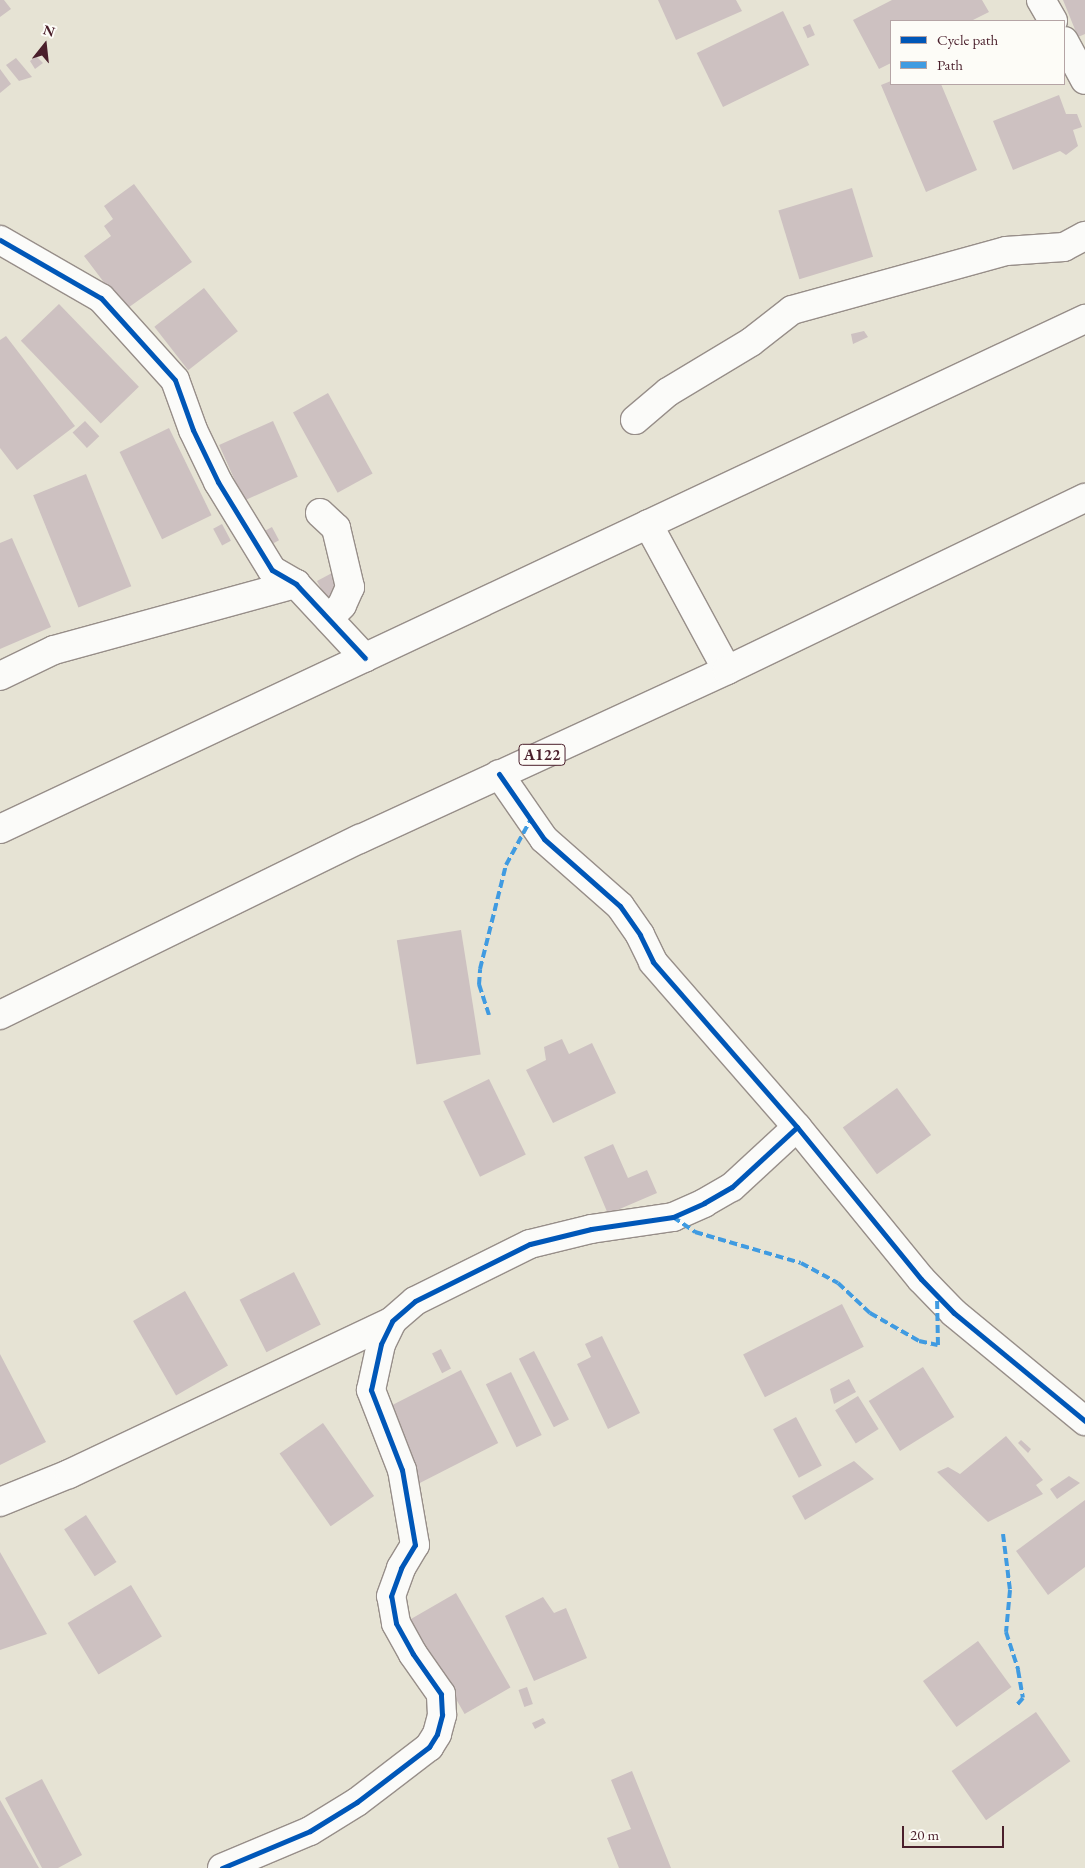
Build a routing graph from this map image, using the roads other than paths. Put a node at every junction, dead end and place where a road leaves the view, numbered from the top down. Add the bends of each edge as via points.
1 (1041, 0) edge
2 (1051, 20) edge
3 (1065, 44) edge
4 (1085, 80) edge
5 (1085, 236) edge
6 (0, 240) edge
7 (1085, 319) edge
8 (635, 420) dead end
9 (1085, 498) edge
10 (320, 514) dead end
11 (648, 524) junction
12 (296, 584) junction
13 (329, 619) junction
14 (365, 658) junction
15 (727, 670) junction
16 (0, 676) edge
17 (499, 774) junction
18 (0, 829) edge
19 (0, 1015) edge
20 (797, 1127) junction
21 (392, 1321) junction
22 (1085, 1421) edge
23 (0, 1502) edge
24 (222, 1868) edge

1 - 2 main road
3 - 4 main road
5 - 8 main road via 1064,247 1006,251 792,310 751,342 668,392
6 - 12 main road via 101,298 175,380 193,430 223,490 272,570
7 - 11 main road
9 - 15 main road, A122
10 - 13 main road via 336,528 350,587 342,605
11 - 14 main road
11 - 15 main road
12 - 13 main road
12 - 16 main road via 54,650
13 - 14 main road
14 - 18 main road
15 - 17 main road, A122
17 - 19 main road, A122
17 - 20 main road via 544,839 620,906 640,935 653,962
20 - 21 main road via 732,1187 704,1203 673,1217 591,1229 530,1244 415,1301
20 - 22 main road via 921,1280 954,1313
21 - 23 main road via 69,1474
21 - 24 main road via 380,1344 371,1390 402,1470 415,1545 401,1568 391,1596 396,1623 412,1654 440,1694 442,1715 437,1734 429,1747 318,1826

